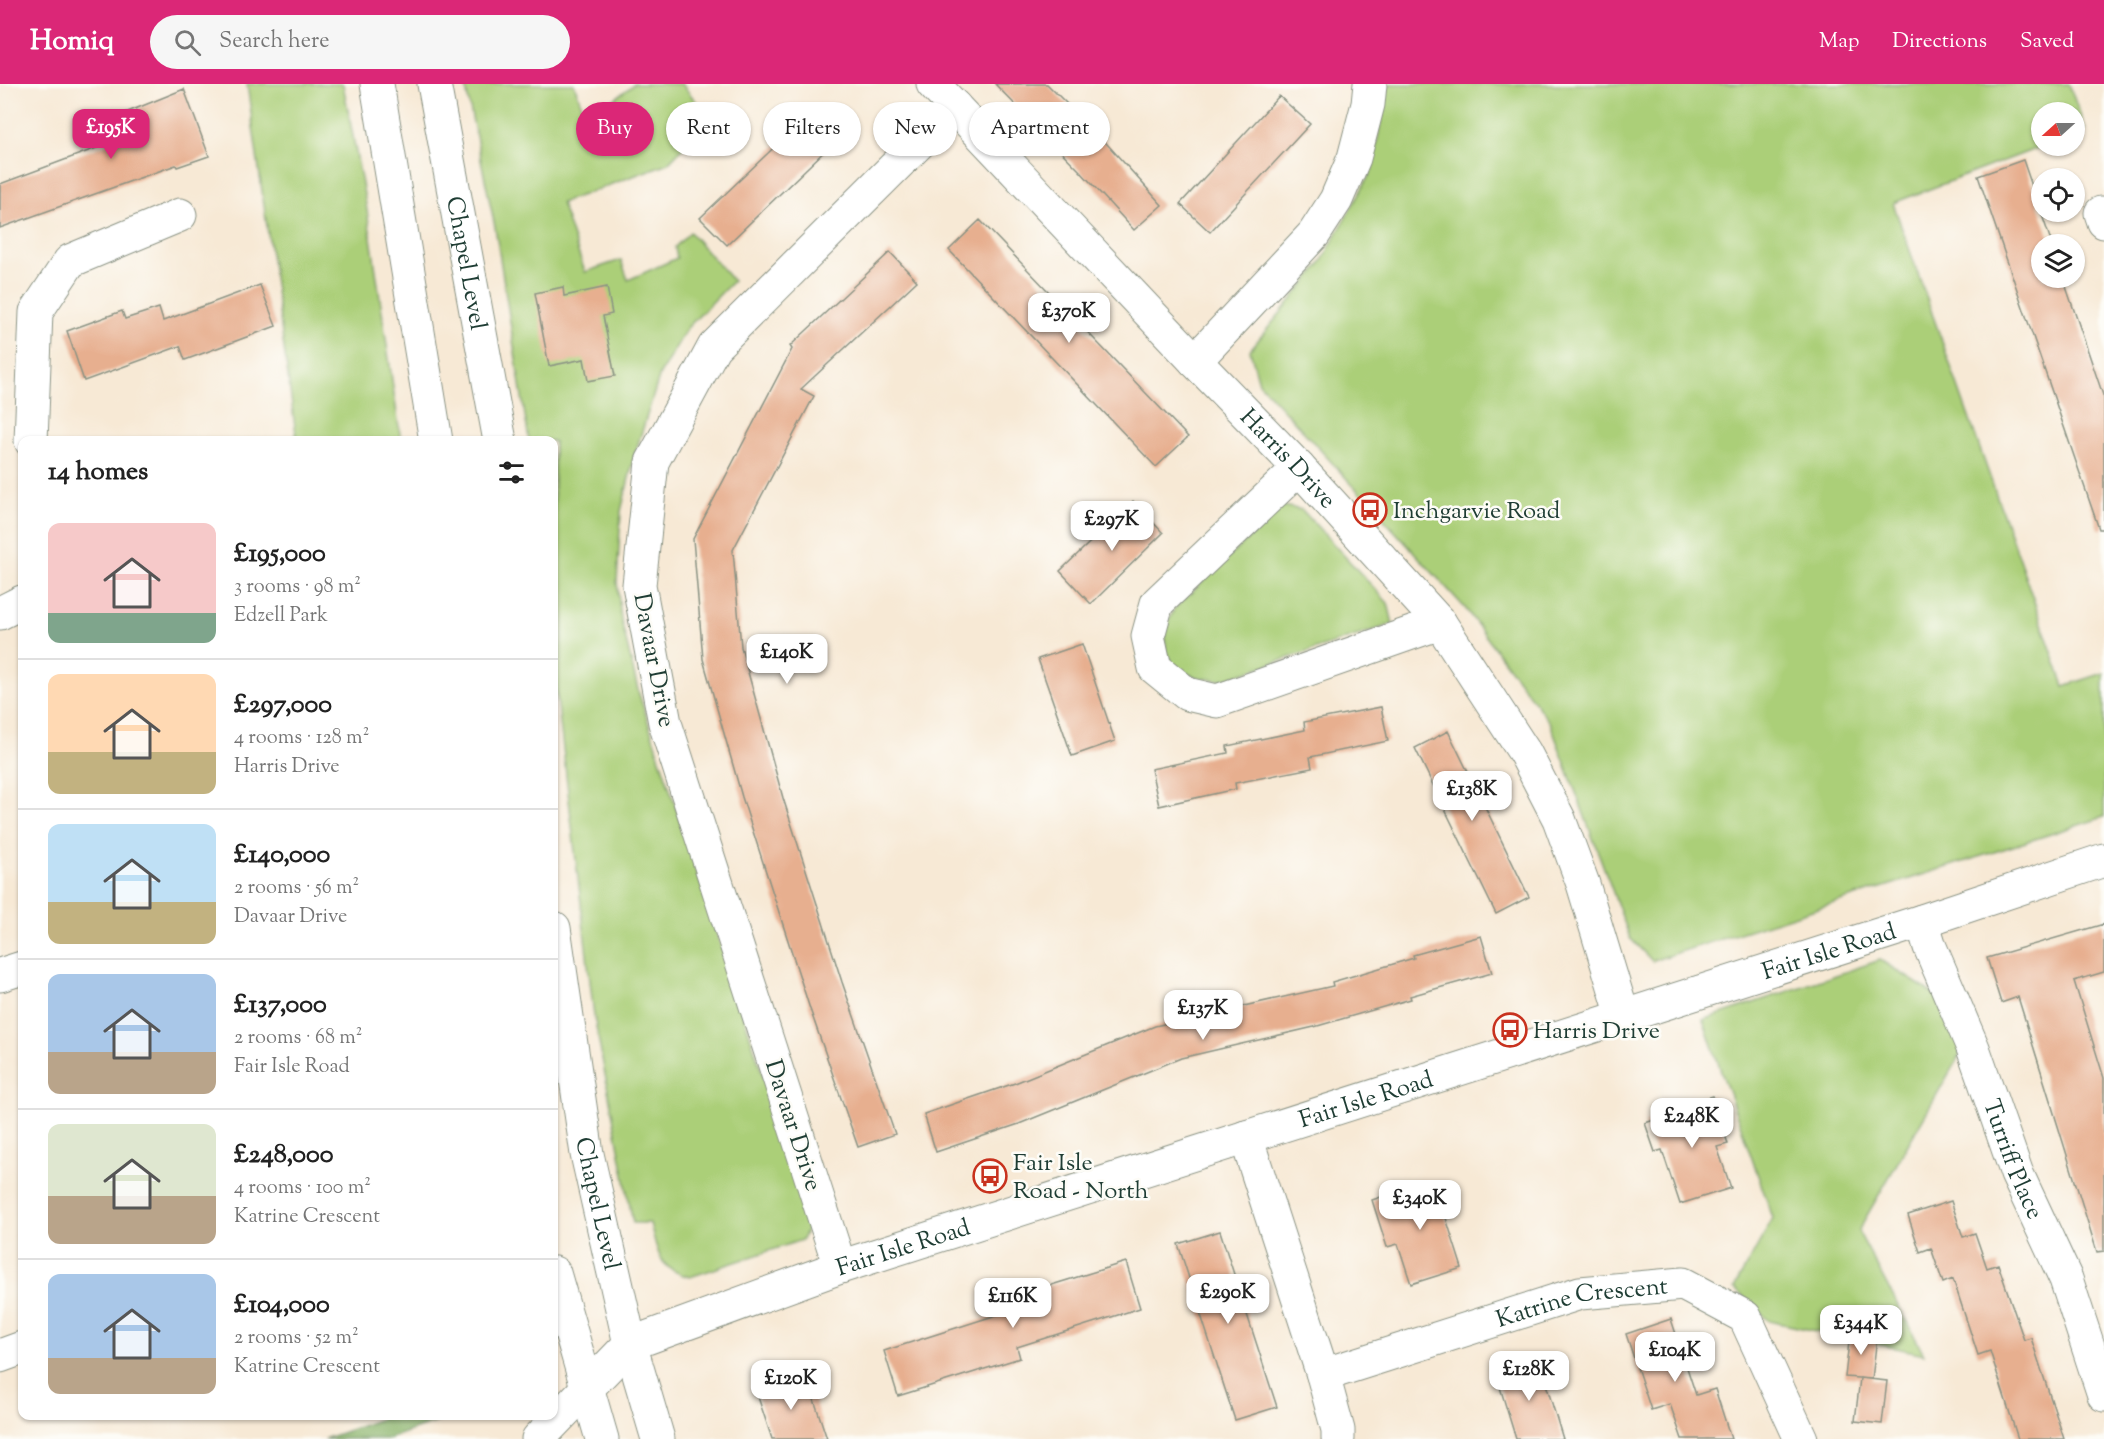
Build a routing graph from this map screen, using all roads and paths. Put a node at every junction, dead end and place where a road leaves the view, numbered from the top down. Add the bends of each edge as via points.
1 (377, 84) edge
2 (434, 84) edge
3 (1370, 84) edge
4 (944, 96) edge
5 (180, 215) dead end
6 (1195, 362) junction
7 (31, 436) edge
8 (435, 436) edge
9 (499, 436) edge
10 (1299, 468) junction
11 (18, 604) edge
12 (0, 614) edge
13 (1440, 623) junction
14 (2104, 860) edge
15 (1922, 921) junction
16 (558, 955) edge
17 (18, 969) edge
18 (0, 975) edge
19 (1623, 1016) junction
20 (1246, 1137) junction
21 (840, 1267) junction
22 (558, 1287) edge
23 (630, 1344) junction
24 (18, 1349) edge
25 (0, 1356) edge
26 (1323, 1375) junction
27 (587, 1389) junction
28 (2104, 1395) edge
29 (558, 1419) edge
30 (557, 1420) edge
31 (538, 1439) edge
32 (602, 1439) edge
33 (658, 1439) edge
34 (1338, 1439) edge
35 (1801, 1439) edge

1 - 8 street
2 - 9 street, Chapel Level
3 - 6 street via 1354,158 1336,200 1314,234
4 - 6 street, Harris Drive
4 - 21 street, Davaar Drive via 714,347 652,462 639,585 665,723
5 - 7 street via 70,261 36,312
6 - 10 street, Harris Drive
10 - 13 street, Harris Drive
10 - 13 street via 1157,603 1148,636 1155,668 1187,694 1217,701
11 - 12 street
13 - 19 street, Harris Drive via 1525,753 1559,819
14 - 15 street, Fair Isle Road
15 - 19 street, Fair Isle Road
15 - 28 street, Turriff Place via 1973,1048 2017,1174 2066,1279
16 - 23 street, Chapel Level via 587,1154
17 - 18 street
19 - 20 street, Fair Isle Road
20 - 21 street, Fair Isle Road
20 - 26 street
21 - 23 street, Fair Isle Road
22 - 27 street
23 - 27 street
23 - 33 street, Chapel Level
24 - 25 street
26 - 34 street
26 - 35 street, Katrine Crescent via 1580,1293 1683,1284 1745,1317
27 - 29 street
27 - 32 street
30 - 31 street

